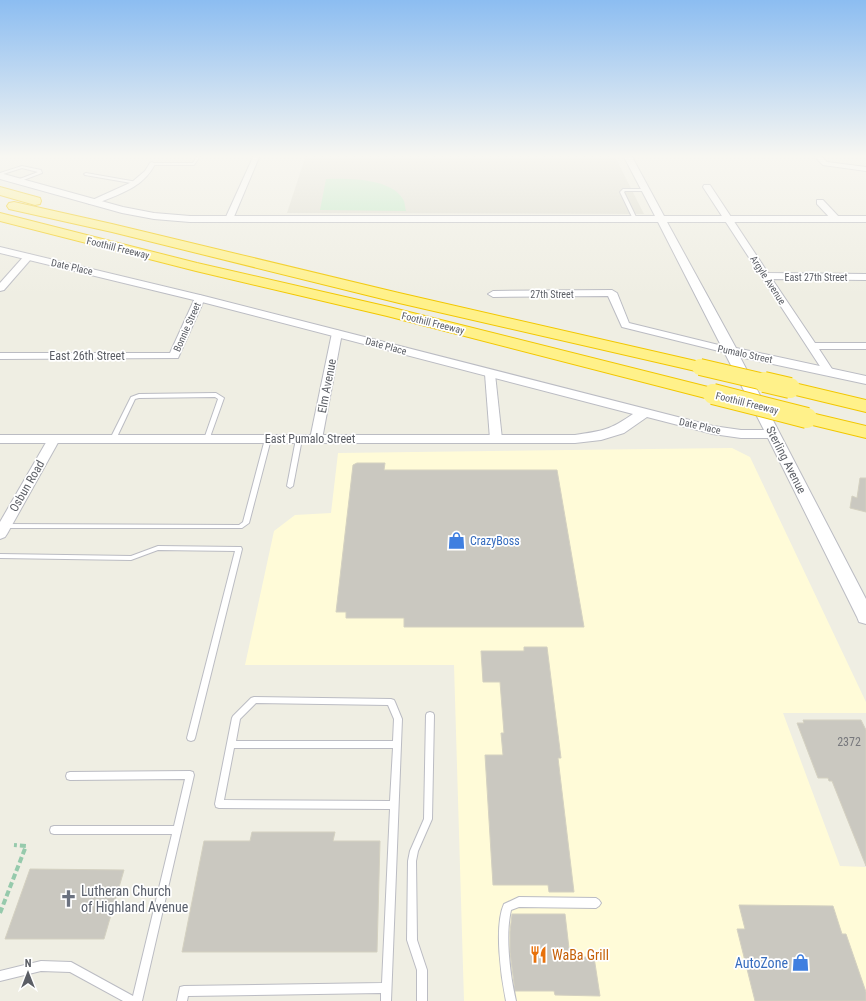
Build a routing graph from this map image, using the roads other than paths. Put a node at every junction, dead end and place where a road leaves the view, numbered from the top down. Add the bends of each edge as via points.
1 (35, 202) edge
2 (92, 202) edge
3 (236, 202) edge
4 (627, 202) edge
5 (651, 202) edge
6 (716, 202) edge
7 (820, 202) dead end
8 (0, 203) edge
9 (0, 218) edge
10 (229, 218) junction
11 (635, 219) junction
12 (661, 219) junction
13 (728, 219) junction
14 (836, 219) junction
15 (866, 219) edge
16 (112, 228) junction
17 (0, 229) edge
18 (122, 249) junction
19 (0, 250) edge
20 (28, 257) junction
21 (766, 276) junction
22 (866, 277) edge
23 (1, 288) dead end
24 (492, 294) dead end
25 (200, 298) junction
26 (625, 325) joint
27 (337, 333) junction
28 (812, 346) junction
29 (866, 346) edge
30 (731, 351) junction
31 (0, 356) edge
32 (174, 356) joint
33 (829, 372) junction
34 (490, 374) junction
35 (866, 380) edge
36 (866, 406) edge
37 (644, 413) junction
38 (866, 432) edge
39 (772, 434) junction
40 (0, 439) edge
41 (54, 439) junction
42 (113, 439) junction
43 (207, 439) junction
44 (268, 439) junction
45 (299, 439) junction
46 (316, 439) junction
47 (496, 439) junction
48 (290, 486) dead end
49 (2, 530) edge
50 (0, 556) edge
51 (866, 617) edge
52 (430, 715) dead end
53 (191, 738) dead end
54 (231, 744) junction
55 (396, 745) junction
56 (70, 776) dead end
57 (393, 805) junction
58 (54, 830) dead end
59 (177, 830) junction
60 (596, 904) dead end
61 (0, 976) edge
62 (387, 988) junction
63 (133, 1001) edge
64 (137, 1001) edge
65 (182, 1001) edge
66 (386, 1001) edge
67 (422, 1001) edge
68 (511, 1001) edge

1 - 16 highway via 96,220
2 - 10 street via 154,216
3 - 10 street
4 - 11 lane
5 - 12 street, Sterling Avenue
6 - 13 street, Argyle Avenue
7 - 14 street
8 - 16 highway, Foothill Freeway
9 - 18 highway, Foothill Freeway
10 - 11 street
11 - 12 street
12 - 13 street
12 - 30 street, Sterling Avenue
13 - 14 street
13 - 21 street, Argyle Avenue
14 - 15 street
16 - 36 highway, Foothill Freeway, bridge via 399,298
17 - 18 highway via 76,244
18 - 38 highway, Foothill Freeway, bridge via 389,312
19 - 20 street, Date Place
20 - 23 street
20 - 25 street, Date Place
21 - 22 street, East 27th Street
21 - 28 street, Argyle Avenue
24 - 26 street, 27th Street via 612,293
25 - 27 street, Date Place
25 - 32 street, Bonnie Street
26 - 30 street, Pumalo Street
27 - 34 street, Date Place
27 - 46 street, Elm Avenue
28 - 29 street
28 - 33 street, Argyle Avenue
30 - 33 street, Pumalo Street
30 - 39 street, Sterling Avenue
31 - 32 street, East 26th Street
33 - 35 street, Pumalo Street
34 - 37 street, Date Place
34 - 47 street
37 - 39 street, Date Place via 713,430 741,434
37 - 47 street, East Pumalo Street via 619,430 601,436 575,439
39 - 51 street, Sterling Avenue
40 - 41 street, East Pumalo Street
41 - 42 street, East Pumalo Street
41 - 49 street, Osbun Road
42 - 43 street, East Pumalo Street
42 - 43 lane via 133,398 216,395 221,398
43 - 44 street, East Pumalo Street
44 - 45 street, East Pumalo Street
44 - 49 lane via 246,523 240,527
45 - 46 street, East Pumalo Street
45 - 48 lane
46 - 47 street, East Pumalo Street
50 - 53 lane via 131,558 158,548 239,549
52 - 67 lane via 428,819 412,861 412,940 422,970
54 - 55 lane
54 - 55 lane via 236,718 254,700 261,700 391,702 398,719
54 - 57 lane via 219,804
55 - 57 lane
56 - 59 lane via 190,775
57 - 62 lane
58 - 59 lane
59 - 64 lane
60 - 68 lane via 519,902 507,907 504,919
61 - 63 lane via 41,966 71,967
62 - 65 lane via 184,991
62 - 66 lane

